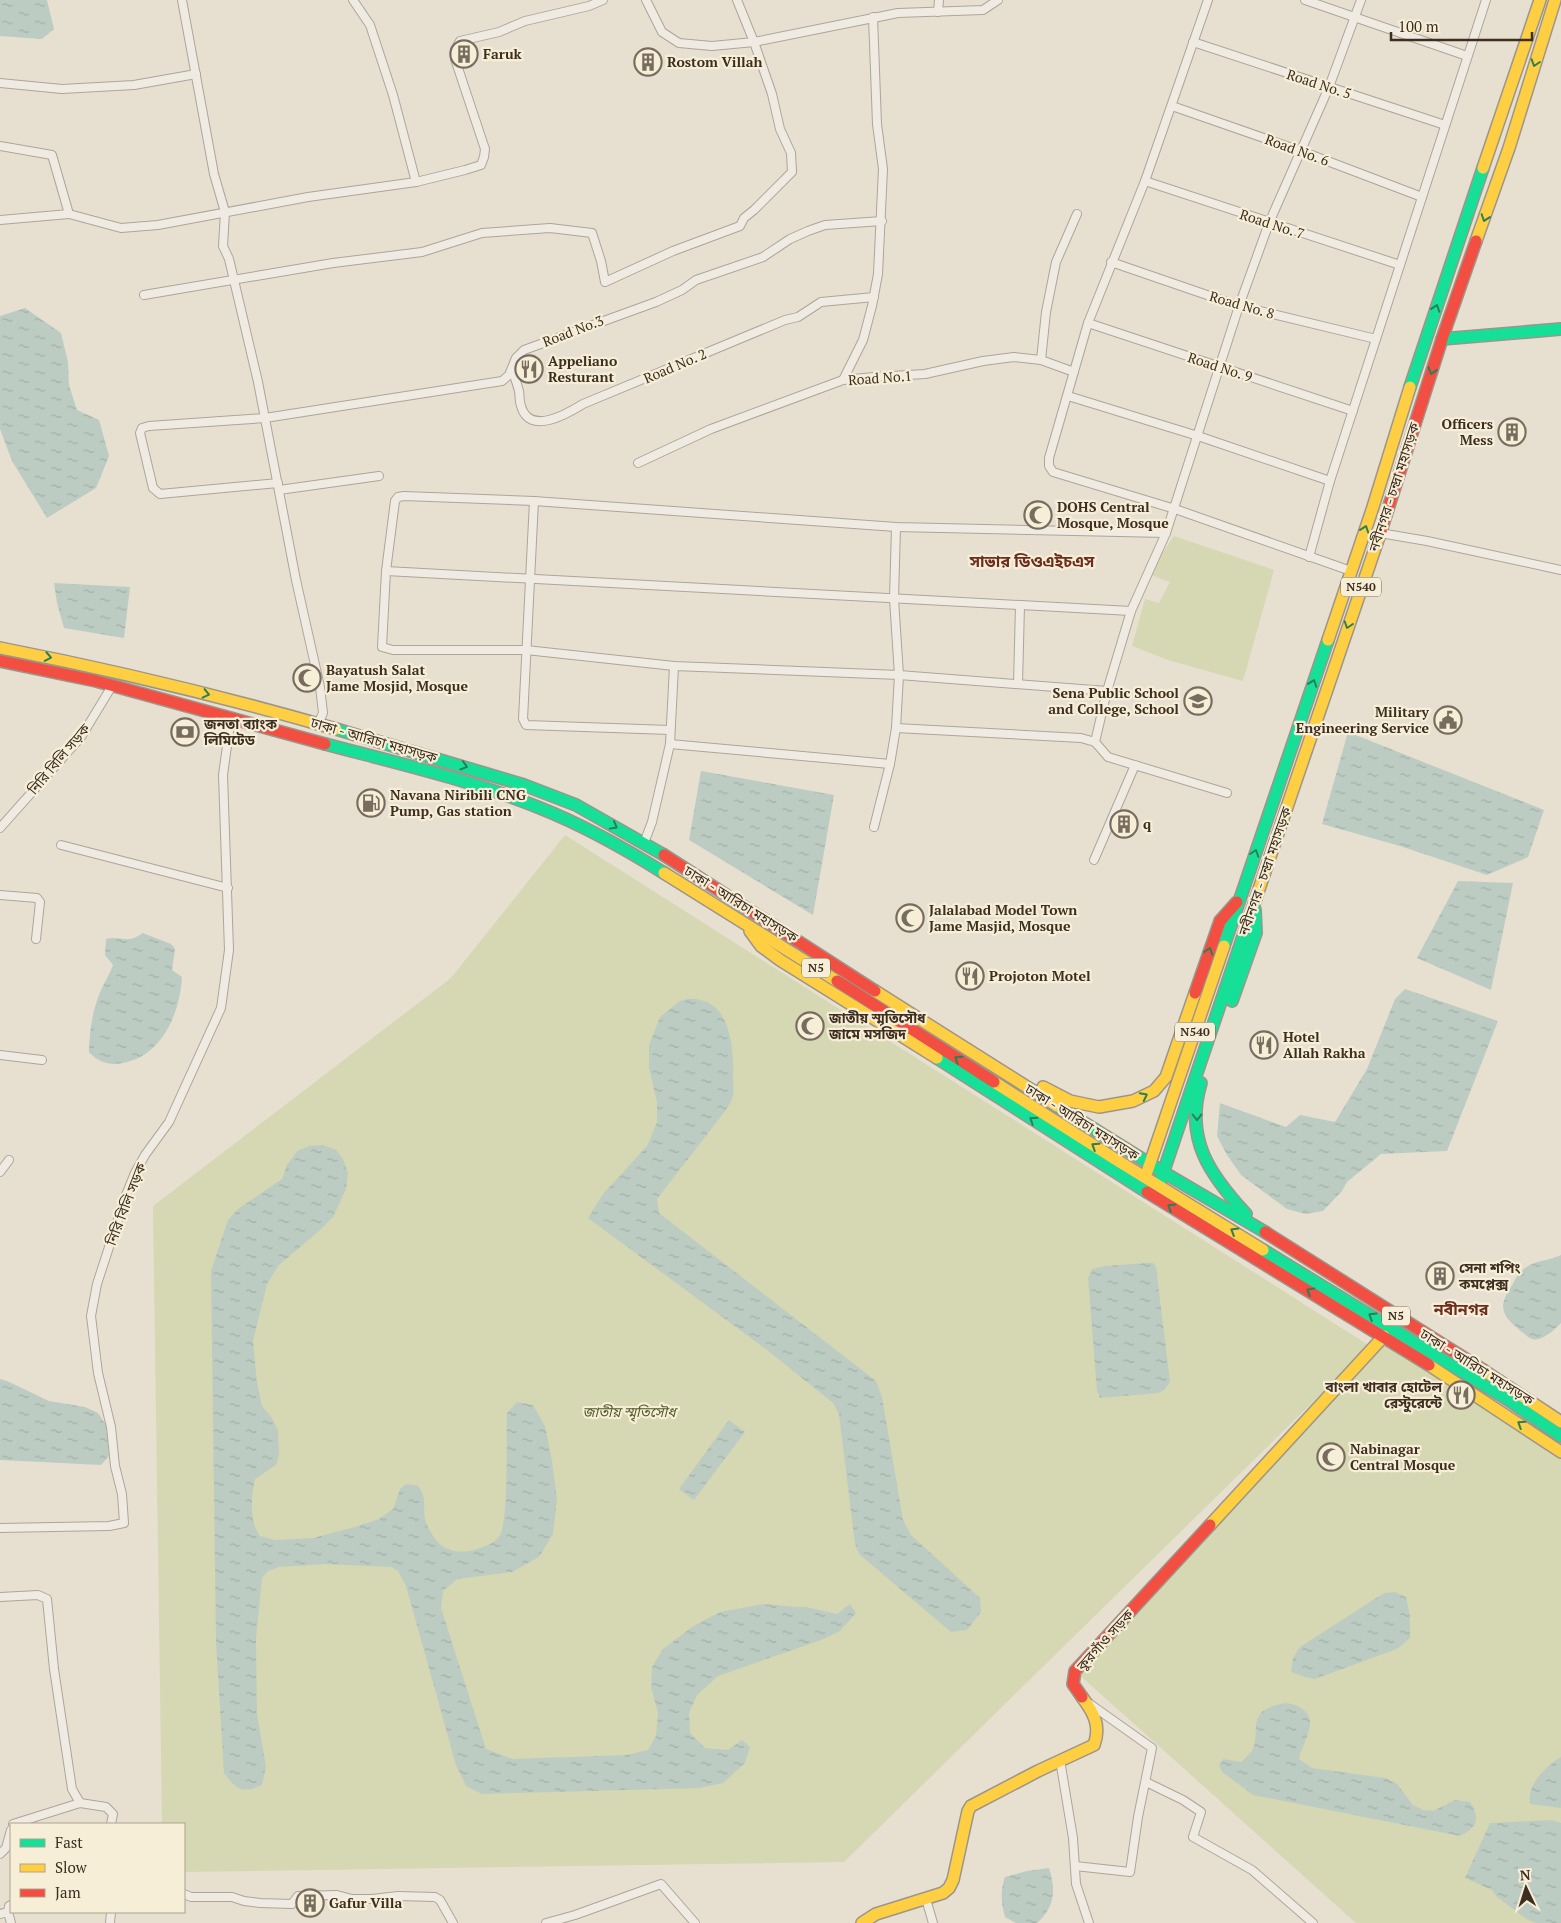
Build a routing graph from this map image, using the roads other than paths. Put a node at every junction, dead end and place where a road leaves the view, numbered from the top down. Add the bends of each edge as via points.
1 (182, 0) edge
2 (353, 0) edge
3 (603, 0) edge
4 (646, 0) edge
5 (738, 0) edge
6 (939, 0) edge
7 (998, 0) edge
8 (1208, 0) edge
9 (1305, 0) edge
10 (1361, 0) edge
11 (1486, 0) edge
12 (1540, 0) edge
13 (1555, 0) edge
14 (938, 12) junction
15 (873, 17) junction
16 (1354, 18) junction
17 (754, 42) junction
18 (1193, 42) junction
19 (1467, 56) junction
20 (196, 74) junction
21 (0, 83) edge
22 (1329, 87) junction
23 (1172, 106) junction
24 (1445, 125) junction
25 (0, 146) edge
26 (1301, 151) junction
27 (1144, 181) junction
28 (416, 182) junction
29 (1422, 197) junction
30 (225, 212) junction
31 (69, 214) junction
32 (1077, 214) dead end
33 (0, 220) edge
34 (882, 221) junction
35 (1269, 223) junction
36 (1111, 262) junction
37 (1400, 265) junction
38 (234, 280) junction
39 (144, 295) dead end
40 (874, 297) junction
41 (1239, 306) junction
42 (1088, 323) junction
43 (1561, 329) edge
44 (1376, 339) junction
45 (1442, 339) junction
46 (1041, 360) junction
47 (1219, 366) junction
48 (512, 369) junction
49 (1074, 372) junction
50 (843, 380) junction
51 (1068, 396) junction
52 (1353, 411) junction
53 (265, 418) junction
54 (1198, 436) junction
55 (638, 463) dead end
56 (379, 476) dead end
57 (1330, 481) junction
58 (279, 487) junction
59 (534, 501) junction
60 (1175, 509) junction
61 (896, 528) junction
62 (1166, 533) junction
63 (1380, 533) junction
64 (1309, 557) junction
65 (1561, 570) edge
66 (386, 571) junction
67 (1351, 572) junction
68 (530, 579) junction
69 (894, 599) junction
70 (1020, 605) junction
71 (1132, 611) junction
72 (0, 648) edge
73 (526, 650) junction
74 (0, 661) edge
75 (674, 666) junction
76 (899, 675) junction
77 (1018, 684) junction
78 (112, 686) junction
79 (1107, 690) junction
80 (231, 718) junction
81 (318, 724) junction
82 (896, 728) junction
83 (670, 730) junction
84 (1095, 742) junction
85 (670, 744) junction
86 (890, 764) junction
87 (1135, 765) junction
88 (1227, 793) dead end
89 (874, 827) dead end
90 (0, 828) edge
91 (644, 843) junction
92 (61, 845) dead end
93 (1094, 860) dead end
94 (228, 888) junction
95 (0, 895) edge
96 (1240, 900) junction
97 (1255, 904) junction
98 (747, 925) junction
99 (36, 939) dead end
100 (0, 1055) edge
101 (42, 1060) dead end
102 (985, 1060) junction
103 (1155, 1149) junction
104 (1169, 1155) junction
105 (9, 1160) dead end
106 (1150, 1164) junction
107 (0, 1172) edge
108 (1163, 1172) junction
109 (1145, 1177) junction
110 (1159, 1185) junction
111 (1256, 1226) junction
112 (1312, 1262) junction
113 (1384, 1336) junction
114 (1561, 1412) edge
115 (1561, 1422) edge
116 (1561, 1436) edge
117 (1561, 1452) edge
118 (0, 1528) edge
119 (0, 1597) edge
120 (1089, 1703) junction
121 (1060, 1760) junction
122 (1146, 1782) junction
123 (80, 1803) junction
124 (16, 1823) edge
125 (111, 1823) edge
126 (10, 1834) edge
127 (0, 1854) edge
128 (1075, 1866) junction
129 (185, 1894) edge
130 (926, 1899) junction
131 (6, 1910) edge
132 (11, 1923) edge
133 (454, 1923) edge
134 (546, 1923) edge
135 (694, 1923) edge
136 (862, 1923) edge
137 (933, 1923) edge
138 (1089, 1923) edge
139 (1313, 1923) edge

1 - 20 street
2 - 28 street via 370,25 394,96
3 - 28 street via 460,41 455,50 455,60 484,157 481,164 473,167
4 - 17 street via 662,32 679,43 712,46
5 - 17 street
6 - 14 street
7 - 14 street via 983,10
8 - 18 street
9 - 16 street
10 - 16 street
11 - 19 street
67 -> 12 main road, নবীনগর - চন্দ্রা মহাসড়ক / N540
13 -> 45 main road, নবীনগর - চন্দ্রা মহাসড়ক / N540
14 - 15 street
15 - 17 street
15 - 34 street via 877,124 883,169
16 - 19 street
16 - 22 street
17 - 38 street via 780,129 792,154 792,172 744,218 740,226 672,251 605,282 592,233 550,228 482,233 422,252
18 - 22 street, Road No. 5
18 - 23 street
19 - 24 street
20 - 21 street via 134,86 62,89
20 - 30 street via 214,174
22 - 24 street, Road No. 5
22 - 26 street
23 - 26 street, Road No. 6
23 - 27 street
24 - 29 street
25 - 31 street via 52,155
26 - 29 street, Road No. 6
26 - 35 street
27 - 35 street, Road No. 7
27 - 36 street
28 - 30 street
29 - 37 street
30 - 31 street via 120,228
30 - 38 street via 223,246
31 - 33 street
32 - 46 street via 1056,262
34 - 40 street
34 - 48 street, Road No.3 via 825,225 808,231 763,257 696,280 656,302 524,350
35 - 37 street, Road No. 7
35 - 41 street
36 - 41 street, Road No. 8
36 - 42 street
37 - 44 street
38 - 39 street
38 - 53 street
40 - 48 street, Road No. 2 via 822,302 798,317 583,404 562,416 543,421 527,418 521,407
40 - 50 street via 863,340
41 - 44 street, Road No. 8
41 - 47 street
42 - 47 street, Road No. 9
42 - 49 street
43 - 45 main road
44 - 52 street
45 -> 63 main road, নবীনগর - চন্দ্রা মহাসড়ক / N540
46 - 49 street, Road No.1
46 - 50 street, Road No.1 via 1014,357 925,374
47 - 52 street, Road No. 9
47 - 54 street
48 - 53 street, Road No.3 via 502,381
49 - 51 street
50 - 55 street, Road No.1 via 711,429
51 - 54 street
51 - 60 street via 1049,458 1053,472
52 - 57 street
53 - 58 street
53 - 58 street, Road No.3 via 149,426 142,428 140,433 153,488 160,494
54 - 57 street
54 - 60 street
56 - 58 street
57 - 64 street
58 - 81 street via 320,687 323,713
59 - 61 street
59 - 66 street via 398,497 394,501
59 - 68 street
60 - 62 street
60 - 64 street
61 - 62 street
61 - 69 street
62 - 71 street
63 - 65 street
63 -> 97 main road, নবীনগর - চন্দ্রা মহাসড়ক / N540
64 - 67 street
66 - 68 street
66 - 73 street via 382,647 393,650
96 -> 67 main road, নবীনগর - চন্দ্রা মহাসড়ক / N540
68 - 69 street
68 - 73 street
69 - 70 street
69 - 76 street
70 - 71 street
70 - 77 street
71 - 79 street
72 -> 81 main road, ঢাকা - আরিচা মহাসড়ক / N5 via 243,702
73 - 75 street
73 - 83 street via 523,719 526,725
74 - 78 main road, N5
75 - 76 street
75 - 83 street
76 - 77 street
76 - 82 street
77 - 79 street
78 - 80 main road, N5
78 - 90 street, নিরি বিলি সড়ক via 81,738
79 - 84 street
80 - 94 street via 223,775
80 - 98 main road, N5 via 415,768 541,808 630,852
81 -> 91 main road, ঢাকা - আরিচা মহাসড়ক / N5 via 524,785 576,805
82 - 84 street via 1081,738
82 - 86 street
83 - 85 street
84 - 87 street via 1108,757
85 - 86 street
85 - 91 street
86 - 89 street
87 - 88 street
87 - 93 street
91 - 102 main road, ঢাকা - আরিচা মহাসড়ক / N5
92 - 94 street
94 - 118 street, নিরি বিলি সড়ক via 229,950 222,1008 169,1122 135,1173 97,1284 91,1316 114,1466 122,1494 124,1523
95 - 99 street via 37,898 40,902
102 -> 96 main road via 1011,1068 1070,1101 1086,1105 1099,1107 1133,1101 1154,1090 1166,1077 1220,921
96 - 103 main road, নবীনগর - চন্দ্রা মহাসড়ক / N540
97 - 104 main road, নবীনগর - চন্দ্রা মহাসড়ক / N540
97 -> 111 main road via 1256,933 1200,1088 1196,1117 1198,1140 1214,1179
109 -> 98 main road, N5
113 -> 98 main road via 1187,1218 780,960 760,946
100 - 101 street
102 - 106 main road, ঢাকা - আরিচা মহাসড়ক / N5
103 - 104 main road
103 - 106 main road, নবীনগর - চন্দ্রা মহাসড়ক / N540
104 - 108 main road, নবীনগর - চন্দ্রা মহাসড়ক / N540
105 - 107 street
106 - 108 main road, ঢাকা - আরিচা মহাসড়ক / N5
106 - 109 main road, নবীনগর - চন্দ্রা মহাসড়ক
108 - 110 main road, নবীনগর - চন্দ্রা মহাসড়ক
108 - 111 main road, ঢাকা - আরিচা মহাসড়ক / N5
109 - 110 main road, N5
116 -> 110 main road, N5 via 1507,1399
111 - 112 main road, ঢাকা - আরিচা মহাসড়ক / N5
112 - 114 main road via 1335,1267 1482,1358
112 - 115 main road, ঢাকা - আরিচা মহাসড়ক / N5
117 -> 113 main road
113 - 120 main road, কুরগাঁও সড়ক via 1075,1672 1073,1684
119 - 123 street via 38,1595 47,1599 72,1789
120 - 121 main road, কুরগাঁও সড়ক via 1099,1728 1094,1745
120 - 122 street via 1152,1748
121 - 128 street
121 - 130 main road, কুরগাঁও সড়ক via 971,1806 953,1880 943,1893
122 - 128 street via 1130,1872
122 - 139 street via 1202,1812 1193,1837 1252,1870
123 - 124 street
123 - 125 street via 106,1807 113,1814
126 - 127 street via 6,1848
128 - 138 street via 1076,1884
129 - 133 street via 277,1904 292,1904 298,1896 308,1895 337,1895 352,1899 435,1897
130 - 136 main road, কুরগাঁও সড়ক via 876,1914
130 - 137 street
131 - 132 street
134 - 135 street via 661,1884

